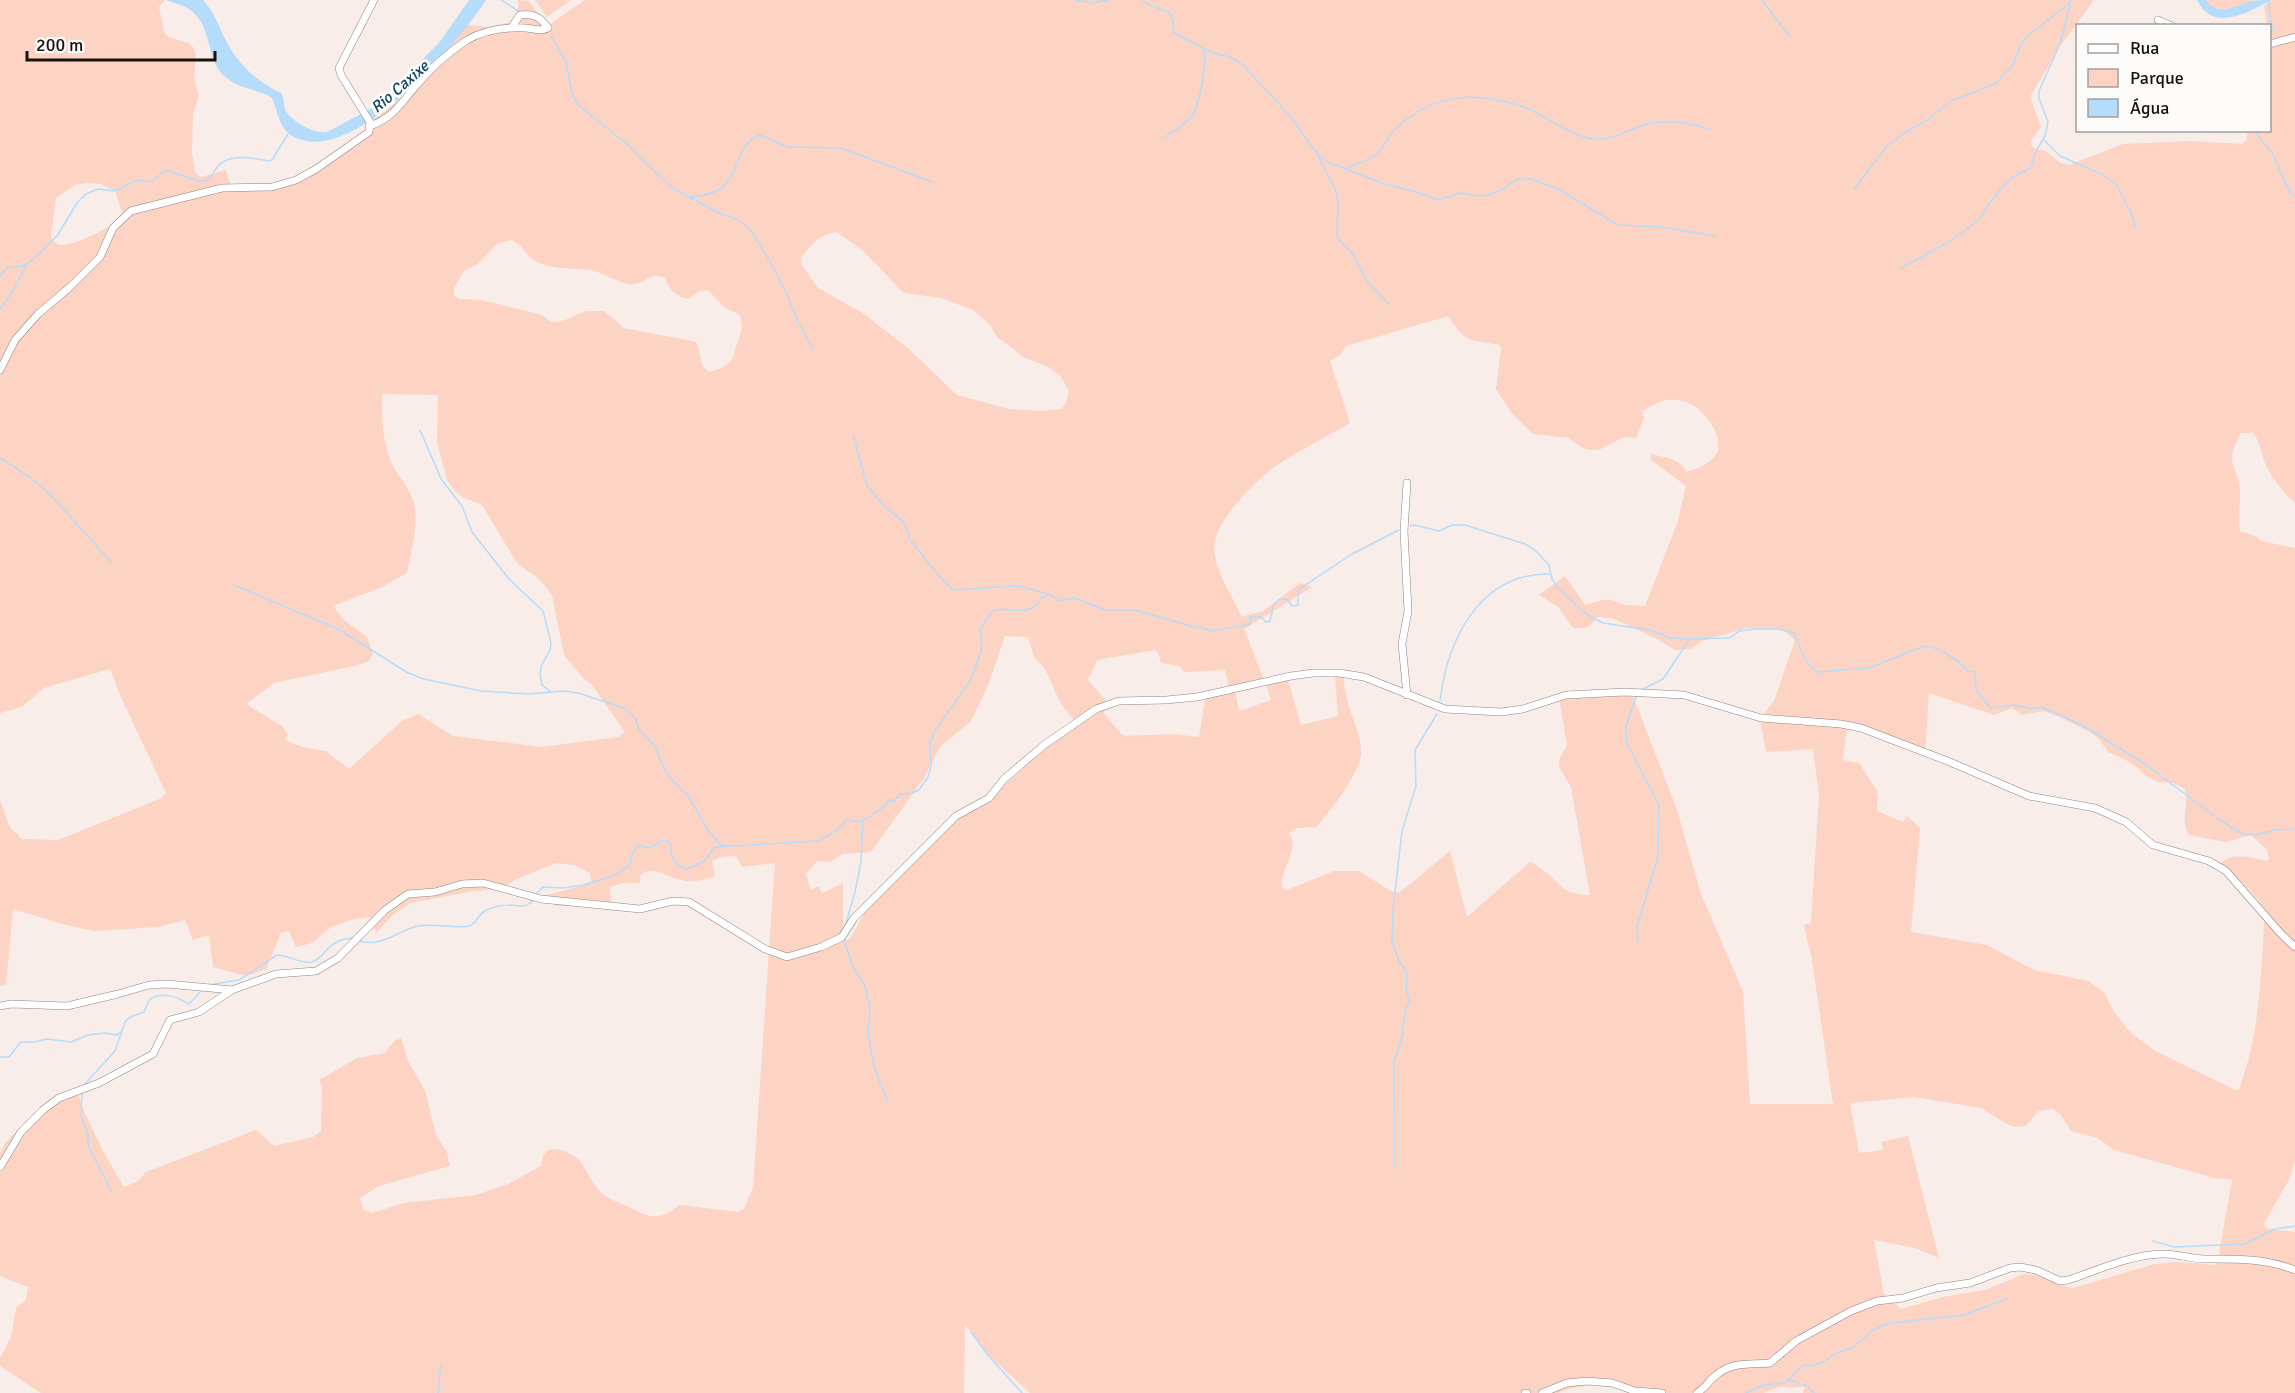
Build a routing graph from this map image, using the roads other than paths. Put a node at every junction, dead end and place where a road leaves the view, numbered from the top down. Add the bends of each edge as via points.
1 (374, 0) edge
2 (2158, 20) dead end
3 (2167, 24) edge
4 (511, 28) junction
5 (2295, 38) edge
6 (2271, 44) edge
7 (370, 124) junction
8 (0, 370) edge
9 (1407, 483) dead end
10 (1407, 695) junction
11 (2295, 947) edge
12 (232, 990) junction
13 (0, 1006) edge
14 (0, 1167) edge
15 (2295, 1270) edge
16 (1542, 1393) edge
17 (1662, 1393) edge
18 (1696, 1393) edge

1 - 7 street via 339,68
2 - 3 street
4 - 4 street via 543,31 548,28 542,19 530,13 520,15
4 - 7 street via 485,31 466,41 404,102 382,121
5 - 6 street
7 - 8 street via 369,132 296,180 272,187 222,188 131,211 113,228 100,257 15,340
9 - 10 street via 1404,531 1408,611 1402,644
10 - 11 street via 1445,709 1501,712 1566,695 1684,695 1761,718 1861,728 2029,796 2095,808 2126,822 2153,845 2209,861 2226,871
10 - 12 street via 1364,677 1313,673 1197,697 1119,700 1096,709 1044,745 1004,779 989,798 956,816 854,918 842,937 787,957 765,949 689,902 674,901 640,909 542,899 483,883 462,884 408,894 385,910 338,958 316,971 276,974
12 - 13 street via 149,985 67,1006
12 - 14 street via 199,1012 170,1020 153,1054 99,1083 59,1098 43,1110 21,1132
15 - 18 street via 2248,1258 2200,1259 2163,1254 2060,1281 2020,1267 2010,1268 1970,1283 1877,1301 1796,1341 1770,1363 1730,1367
16 - 17 street via 1567,1383 1587,1381

